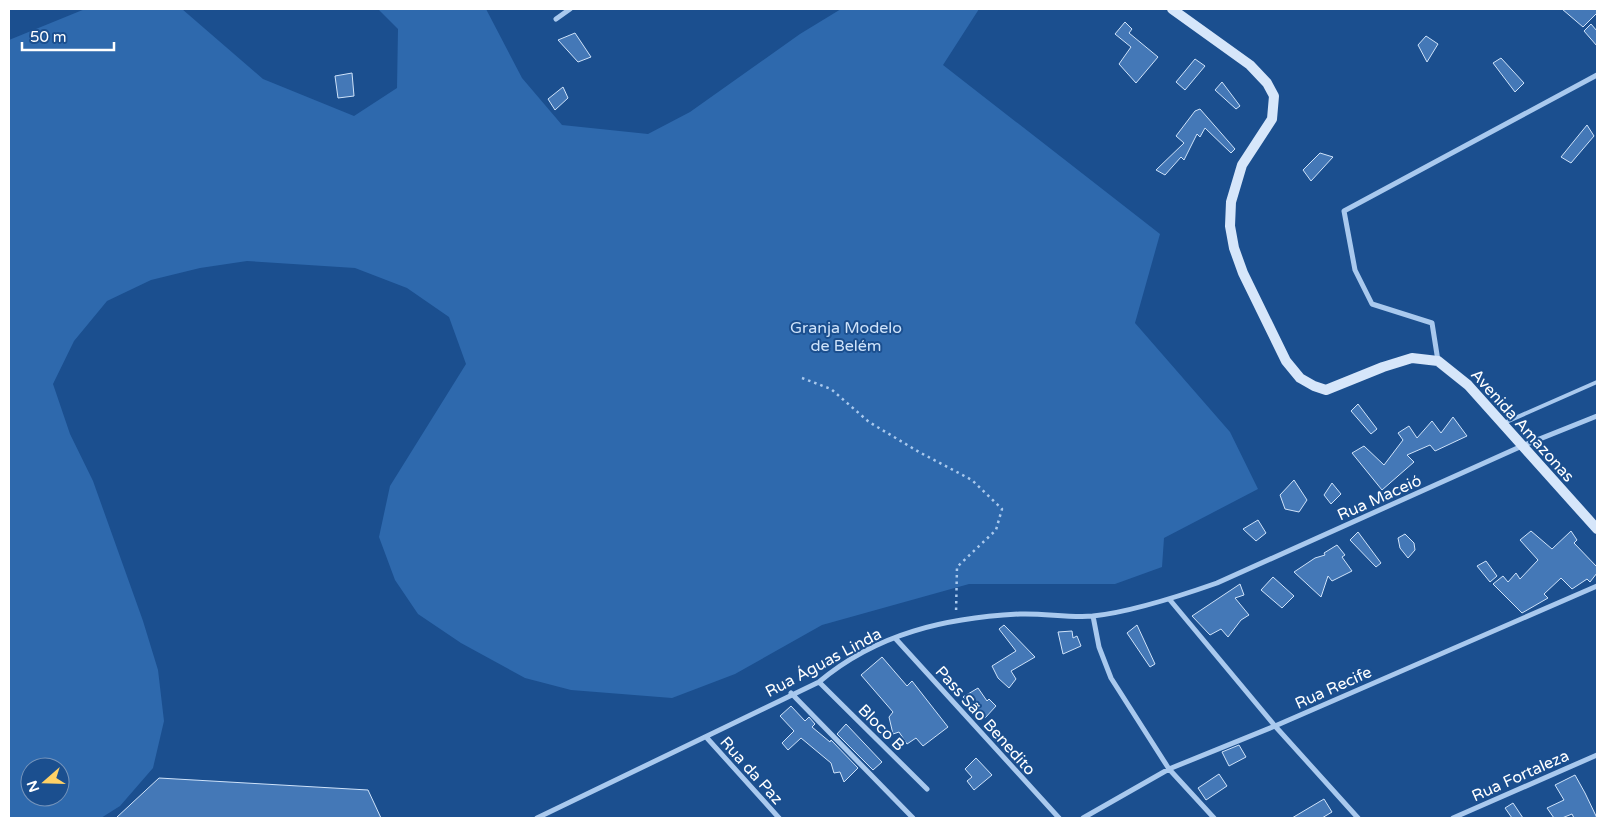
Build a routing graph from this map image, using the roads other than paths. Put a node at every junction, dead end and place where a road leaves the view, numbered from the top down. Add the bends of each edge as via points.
1 (570, 9) edge
2 (1172, 9) edge
3 (556, 19) dead end
4 (1597, 75) edge
5 (1438, 361) junction
6 (1597, 382) edge
7 (1597, 416) edge
8 (1502, 424) junction
9 (1522, 446) junction
10 (1597, 529) edge
11 (1597, 586) edge
12 (1170, 600) junction
13 (1093, 616) junction
14 (895, 638) junction
15 (819, 682) junction
16 (791, 694) junction
17 (1274, 726) junction
18 (707, 738) junction
19 (1597, 755) edge
20 (1169, 769) junction
21 (927, 789) dead end
22 (538, 818) edge
23 (779, 818) edge
24 (913, 818) edge
25 (1059, 818) edge
26 (1083, 818) edge
27 (1214, 818) edge
28 (1358, 818) edge
29 (1452, 818) edge

1 - 3 street
2 - 5 street via 1250,65 1274,96 1272,119 1242,165 1234,189 1230,226 1234,248 1286,361 1300,378 1326,390 1412,358
4 - 5 street via 1344,212 1355,270 1372,304 1432,323
5 - 8 street, Avenida Amazonas via 1468,385
6 - 8 lane
7 - 9 street, Rua Maceió
8 - 9 street, Avenida Amazonas
9 - 10 street, Avenida Amazonas
9 - 12 street, Rua Maceió via 1217,583
11 - 17 street, Rua Recife
12 - 13 street, Rua Águas Linda
12 - 17 street
13 - 14 street, Rua Águas Linda via 1021,614 956,621 922,627
13 - 20 street via 1099,647 1111,678
14 - 15 street, Rua Águas Linda via 842,662
14 - 25 street, Pass São Benedito
15 - 16 street, Rua Águas Linda
15 - 21 street, Bloco B
16 - 18 street, Rua Águas Linda
16 - 24 street
17 - 20 street, Rua Recife
17 - 28 street
18 - 22 street, Rua Águas Linda
18 - 23 street, Rua da Paz
19 - 29 street, Rua Fortaleza
20 - 26 street, Rua Recife
20 - 27 street

